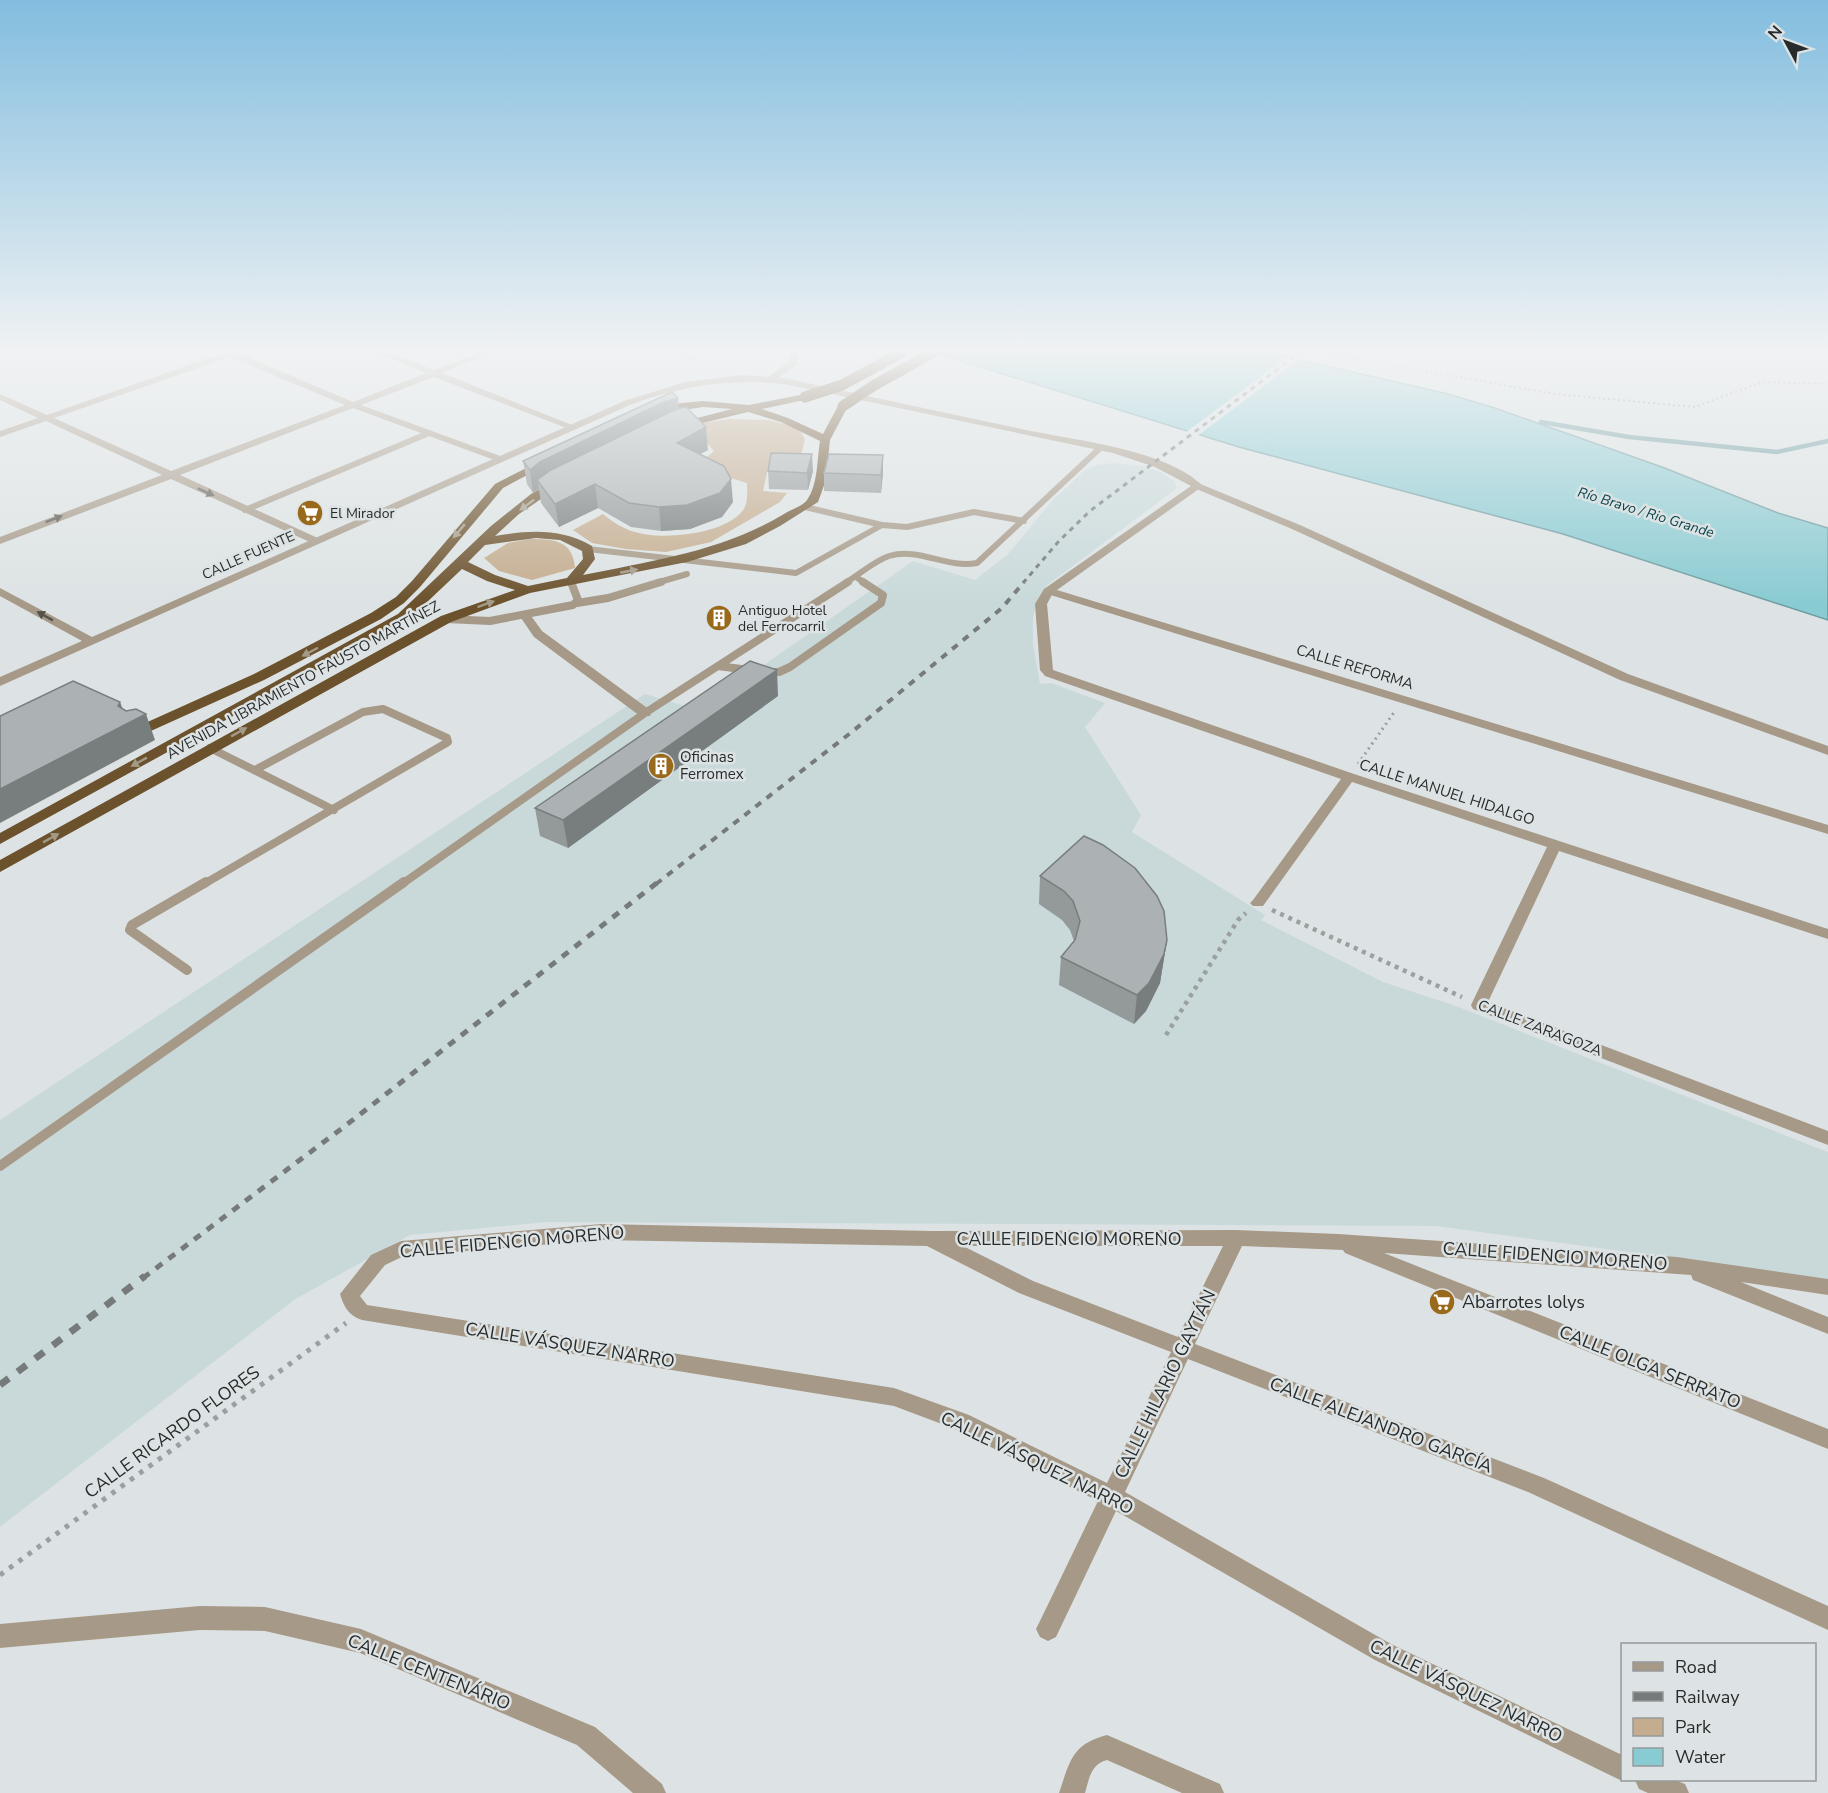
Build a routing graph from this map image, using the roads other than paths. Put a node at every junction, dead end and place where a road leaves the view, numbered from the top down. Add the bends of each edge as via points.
1 (84, 437) edge
2 (266, 437) edge
3 (420, 437) edge
4 (439, 437) edge
5 (550, 437) edge
6 (819, 437) edge
7 (827, 437) edge
8 (1041, 437) edge
9 (825, 440) junction
10 (1099, 449) junction
11 (555, 457) edge
12 (500, 459) junction
13 (167, 475) junction
14 (567, 479) edge
15 (1198, 486) junction
16 (805, 507) junction
17 (245, 510) junction
18 (1024, 521) junction
19 (882, 525) junction
20 (0, 541) edge
21 (316, 541) junction
22 (481, 542) junction
23 (588, 549) junction
24 (683, 559) junction
25 (460, 563) junction
26 (687, 574) dead end
27 (856, 578) junction
28 (571, 582) junction
29 (526, 590) junction
30 (0, 591) edge
31 (1048, 591) junction
32 (577, 603) junction
33 (525, 615) junction
34 (446, 619) junction
35 (91, 641) junction
36 (718, 666) junction
37 (0, 682) edge
38 (645, 713) junction
39 (137, 732) edge
40 (210, 748) junction
41 (1828, 752) edge
42 (255, 770) junction
43 (1348, 777) junction
44 (334, 810) junction
45 (1828, 830) edge
46 (0, 839) edge
47 (1555, 845) junction
48 (0, 867) edge
49 (1258, 903) road end
50 (1828, 934) edge
51 (187, 970) dead end
52 (1828, 1138) edge
53 (0, 1166) edge
54 (1236, 1238) junction
55 (932, 1239) junction
56 (1338, 1242) junction
57 (1677, 1265) junction
58 (1828, 1287) edge
59 (362, 1312) joint
60 (1828, 1326) edge
61 (1183, 1347) junction
62 (1828, 1439) edge
63 (1111, 1496) junction
64 (1828, 1618) edge
65 (1048, 1629) dead end
66 (0, 1636) edge
67 (1621, 1767) edge
68 (1652, 1781) edge
69 (653, 1793) edge
70 (1072, 1793) edge
71 (1211, 1793) edge
72 (1676, 1793) edge

1 - 13 street
2 - 13 street
3 - 17 lane
4 - 12 street
5 - 12 street, CALLE FUENTE
6 - 9 highway
7 - 9 highway, bridge
8 - 10 street
9 - 16 highway via 820,480 812,502
10 - 15 street via 1154,462
10 - 18 lane
11 -> 39 highway via 499,486 416,584 376,616 259,677
12 - 21 street, CALLE FUENTE
13 -> 17 street
20 -> 13 street
14 -> 22 highway, AVENIDA LIBRAMIENTO FAUSTO MARTÍNEZ via 521,508
15 - 31 street
15 - 41 street via 1624,677
16 - 19 lane
16 - 24 highway, AVENIDA LIBRAMIENTO FAUSTO MARTÍNEZ via 742,541
17 - 21 street
18 - 19 lane via 974,512 907,526
18 - 27 lane via 971,566 909,552 895,553
19 - 24 lane via 796,573
21 - 35 street, CALLE FUENTE
22 - 23 highway via 535,534 560,536
22 - 25 highway, AVENIDA LIBRAMIENTO FAUSTO MARTÍNEZ
23 - 24 lane
23 - 28 highway via 589,559
28 -> 24 highway, AVENIDA LIBRAMIENTO FAUSTO MARTÍNEZ
25 - 29 highway
25 -> 46 highway, AVENIDA LIBRAMIENTO FAUSTO MARTÍNEZ via 403,617
26 - 32 lane via 608,598
27 - 36 lane
27 - 36 lane via 883,595 881,603 790,667 779,672
28 - 29 highway, AVENIDA LIBRAMIENTO FAUSTO MARTÍNEZ
28 - 32 lane
34 -> 29 highway, AVENIDA LIBRAMIENTO FAUSTO MARTÍNEZ
35 -> 30 street
31 - 43 street, CALLE MANUEL HIDALGO via 1041,604 1046,670 1057,677
31 - 45 street, CALLE REFORMA
32 - 33 lane
33 - 34 lane via 490,621
33 - 38 street via 538,634
40 -> 34 highway, AVENIDA LIBRAMIENTO FAUSTO MARTÍNEZ
35 - 37 street, CALLE FUENTE
36 - 38 lane
38 - 53 lane
40 - 42 lane
48 -> 40 highway, AVENIDA LIBRAMIENTO FAUSTO MARTÍNEZ
42 - 44 lane
42 - 44 lane via 374,709 383,709 447,738 444,746
43 - 47 street, CALLE MANUEL HIDALGO
43 - 49 street
44 - 51 lane via 132,925 133,934
47 - 50 street, CALLE MANUEL HIDALGO
47 - 52 street, CALLE ZARAGOZA via 1479,1005
54 - 55 street, CALLE FIDENCIO MORENO
54 - 56 street, CALLE FIDENCIO MORENO
54 - 61 street, CALLE HILARIO GAYTÁN
55 - 59 street, CALLE FIDENCIO MORENO via 601,1232 401,1249 378,1260 350,1294 353,1304
55 - 61 street, CALLE ALEJANDRO GARCÍA via 1026,1287
56 - 57 street, CALLE FIDENCIO MORENO
56 - 62 street, CALLE OLGA SERRATO
57 - 58 street, CALLE FIDENCIO MORENO
57 - 60 street
59 - 63 street, CALLE VÁSQUEZ NARRO via 894,1397 962,1422
61 - 63 street, CALLE HILARIO GAYTÁN
61 - 64 street, CALLE ALEJANDRO GARCÍA via 1536,1485
63 - 65 street, CALLE HILARIO GAYTÁN
63 - 67 street, CALLE VÁSQUEZ NARRO via 1383,1652
66 - 69 street, CALLE CENTENÁRIO via 200,1618 265,1620 361,1641 586,1736
68 - 72 street
70 - 71 street via 1083,1760 1094,1749 1107,1747

